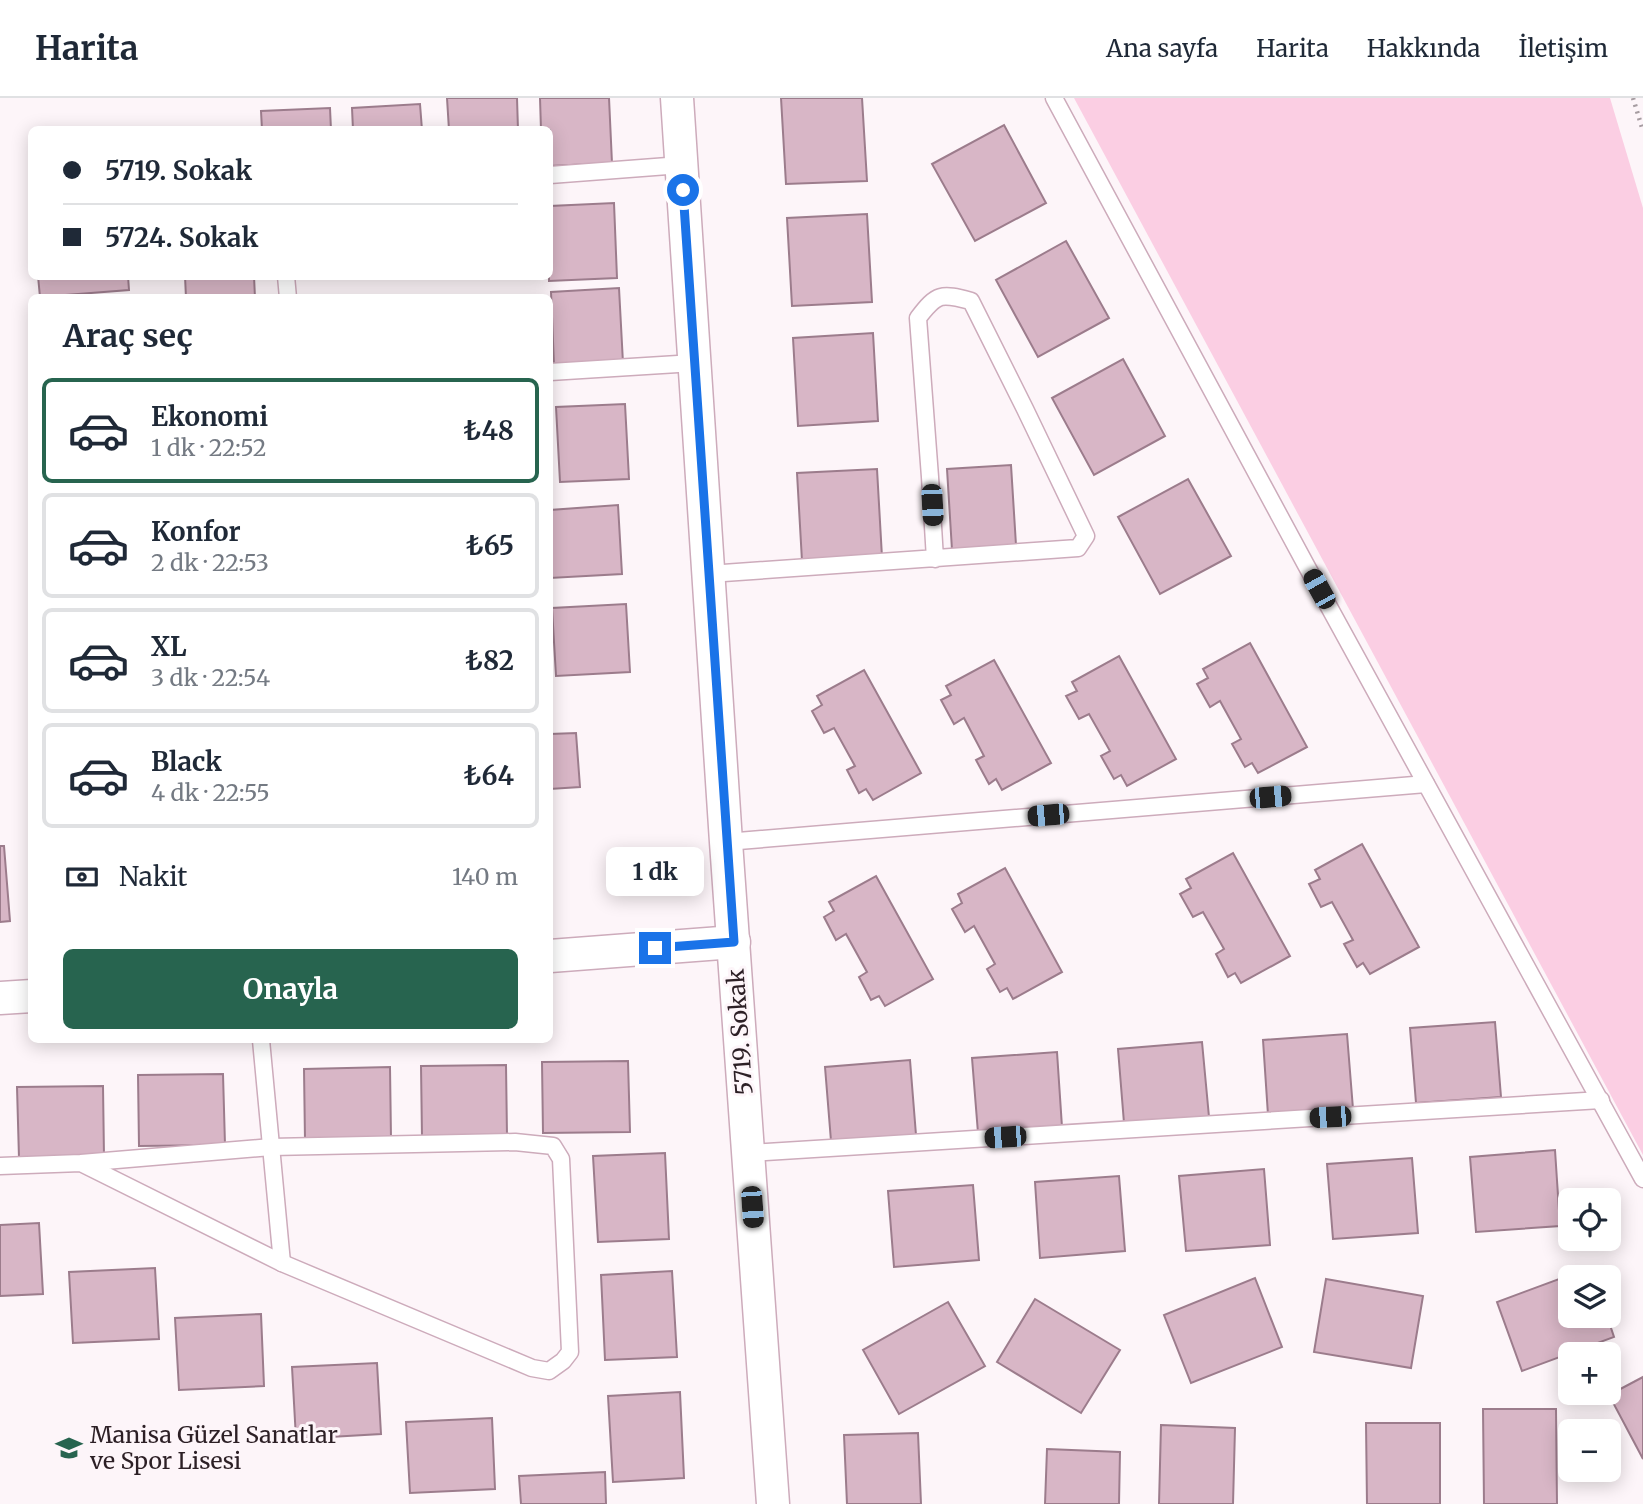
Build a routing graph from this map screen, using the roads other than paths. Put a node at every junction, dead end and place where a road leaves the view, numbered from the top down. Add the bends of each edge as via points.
1 (677, 98) edge
2 (1054, 98) edge
3 (681, 165) junction
4 (553, 175) edge
5 (694, 363) junction
6 (553, 372) edge
7 (934, 559) junction
8 (709, 574) junction
9 (1426, 784) junction
10 (726, 842) junction
11 (734, 942) junction
12 (553, 956) edge
13 (28, 996) edge
14 (0, 998) edge
15 (261, 1043) edge
16 (1601, 1100) junction
17 (271, 1147) junction
18 (748, 1153) junction
19 (81, 1163) junction
20 (0, 1166) edge
21 (1643, 1179) edge
22 (282, 1263) junction
23 (773, 1504) edge

1 - 3 street, 5719. Sokak
2 - 9 lane
3 - 4 lane
3 - 5 street, 5719. Sokak
5 - 6 lane
5 - 8 street, 5719. Sokak
7 - 7 lane via 918,318 940,296 952,296 971,301 1086,536 1078,548
7 - 8 lane
8 - 10 street, 5719. Sokak
9 - 10 lane
9 - 16 lane
10 - 11 street, 5719. Sokak
11 - 12 street
11 - 18 street, 5719. Sokak
13 - 14 street
15 - 17 lane
16 - 18 lane
16 - 21 lane
17 - 19 lane
17 - 22 lane
17 - 22 lane via 515,1142 553,1146 561,1159 570,1352 549,1371 532,1368
18 - 23 street, 5719. Sokak
19 - 20 lane
19 - 22 lane

